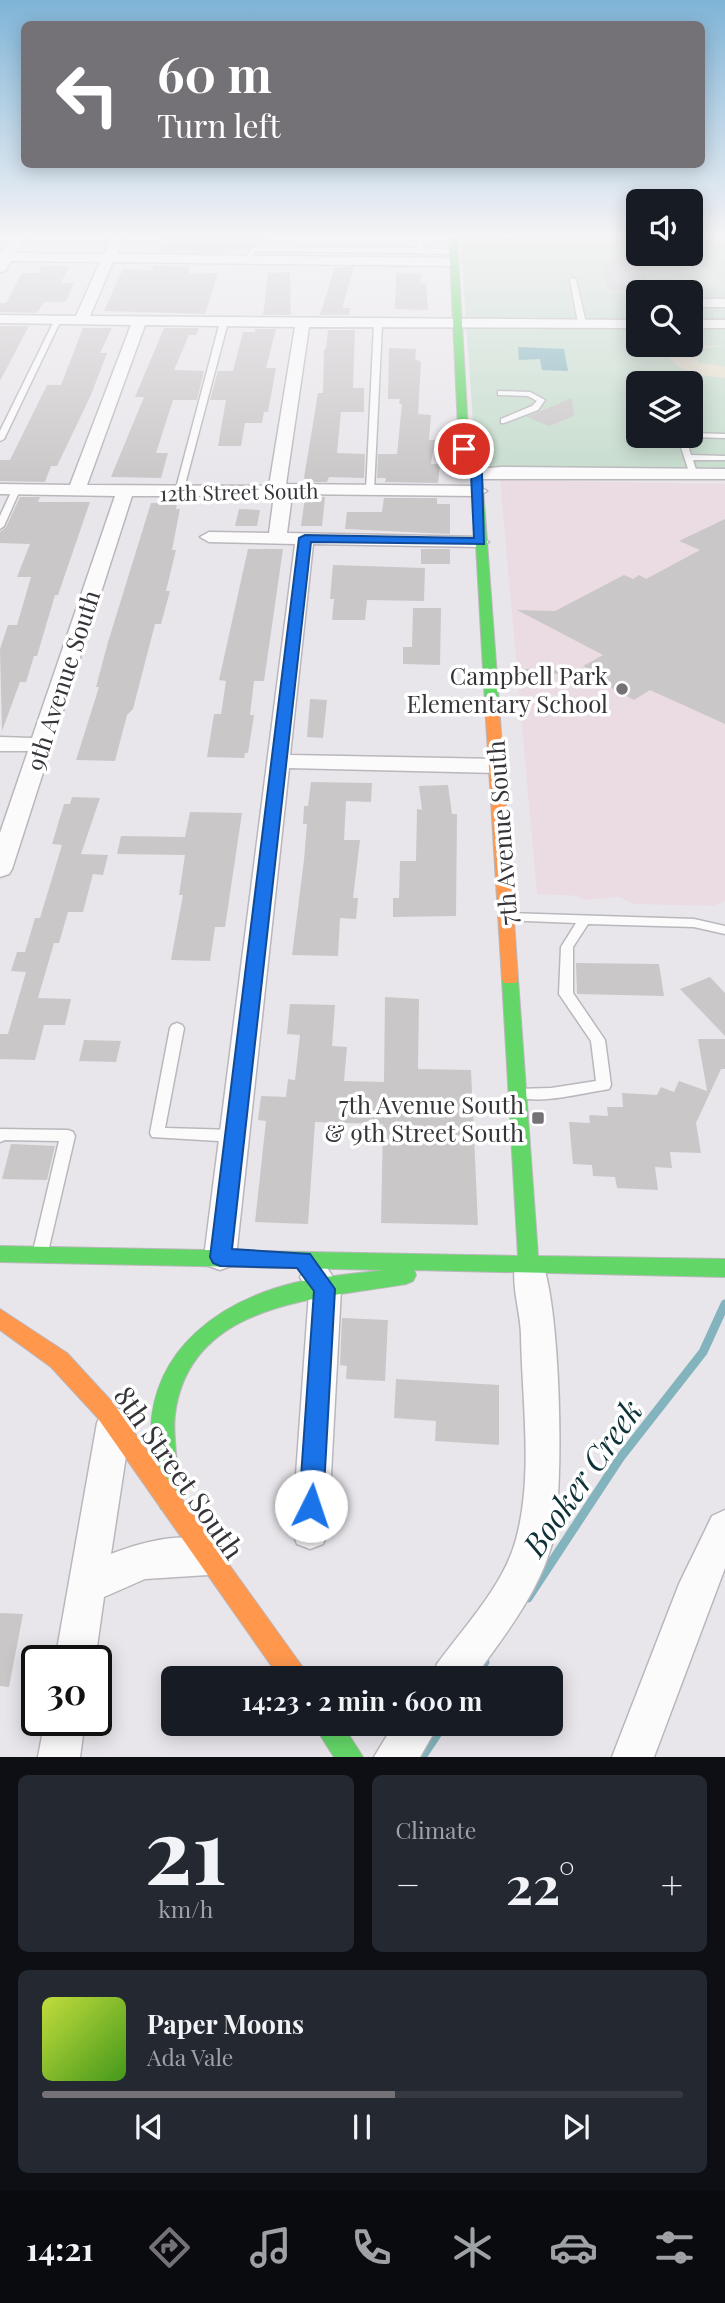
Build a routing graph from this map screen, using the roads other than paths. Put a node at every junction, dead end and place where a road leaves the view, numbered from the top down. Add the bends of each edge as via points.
1 (81, 317) edge
2 (457, 317) edge
3 (581, 317) edge
4 (0, 319) edge
5 (57, 320) junction
6 (80, 320) junction
7 (139, 321) junction
8 (224, 322) junction
9 (303, 323) junction
10 (457, 323) junction
11 (582, 323) junction
12 (378, 324) junction
13 (626, 324) edge
14 (703, 324) edge
15 (725, 324) edge
16 (501, 393) dead end
17 (504, 421) dead end
18 (703, 436) edge
19 (725, 436) edge
20 (0, 439) edge
21 (685, 448) edge
22 (725, 458) edge
23 (691, 466) junction
24 (725, 474) edge
25 (477, 483) junction
26 (8, 489) edge
27 (277, 489) junction
28 (77, 490) junction
29 (370, 490) junction
30 (125, 492) junction
31 (179, 492) junction
32 (0, 526) edge
33 (209, 537) dead end
34 (277, 538) junction
35 (305, 538) junction
36 (480, 541) junction
37 (0, 744) edge
38 (41, 745) junction
39 (280, 761) junction
40 (496, 766) junction
41 (0, 869) edge
42 (508, 917) junction
43 (585, 919) junction
44 (725, 930) edge
45 (177, 1028) dead end
46 (518, 1093) junction
47 (0, 1136) edge
48 (235, 1136) junction
49 (0, 1254) edge
50 (40, 1255) junction
51 (220, 1257) junction
52 (303, 1260) junction
53 (492, 1266) junction
54 (529, 1266) junction
55 (717, 1267) edge
56 (325, 1289) junction
57 (0, 1318) edge
58 (115, 1418) junction
59 (169, 1501) junction
60 (725, 1528) edge
61 (310, 1531) dead end
62 (208, 1557) junction
63 (87, 1586) junction
64 (78, 1645) edge
65 (286, 1666) edge
66 (459, 1666) edge
67 (62, 1736) edge
68 (335, 1736) edge
69 (410, 1736) edge
70 (59, 1757) edge
71 (350, 1757) edge
72 (395, 1757) edge
73 (633, 1757) edge

1 - 6 street
2 - 10 street, 7th Avenue South
3 - 11 lane
4 - 5 street
5 - 6 street
5 - 20 lane
6 - 7 street
7 - 8 street
7 - 28 street
8 - 9 street
8 - 31 lane
9 - 12 street
9 - 27 street
10 - 11 street
10 - 12 street
10 - 25 street, 7th Avenue South via 464,449
11 - 13 street
12 - 29 lane
14 - 15 street
16 - 17 lane via 530,394 541,401
18 - 19 lane
21 - 23 lane
22 - 23 lane
23 - 24 street, 12th Street South
23 - 25 street, 12th Street South via 501,471
25 - 29 street, 12th Street South
25 - 36 street, 7th Avenue South
26 - 28 street, 12th Street South
26 - 32 lane
27 - 29 street, 12th Street South
27 - 31 street, 12th Street South via 261,493
27 - 34 street via 282,503
28 - 30 street, 12th Street South
30 - 31 street, 12th Street South
30 - 38 street, 9th Avenue South
33 - 34 street
34 - 35 street
35 - 36 street
35 - 39 street
36 - 40 street, 7th Avenue South
37 - 38 street
38 - 41 street, 9th Avenue South
39 - 40 street
39 - 48 street
40 - 42 street, 7th Avenue South
42 - 43 lane
42 - 46 street, 7th Avenue South
43 - 44 lane via 694,923
43 - 46 lane via 567,947 566,994 598,1040 604,1085
45 - 48 lane via 157,1133
46 - 54 street, 7th Avenue South
47 - 50 lane via 68,1136
48 - 51 street
49 - 50 street
50 - 51 street
51 - 52 street
52 - 53 street
52 - 56 street
53 - 54 street
53 - 56 street via 418,1272
54 - 55 street
54 - 66 street via 537,1317 542,1482 533,1544 513,1590
56 - 59 street via 263,1300 234,1313 194,1345 165,1401 162,1441
56 - 61 street
57 - 58 street, 8th Street South via 29,1334 73,1370
58 - 59 street, 8th Street South
58 - 63 street
59 - 62 street, 8th Street South
60 - 73 street via 698,1584
62 - 63 street via 160,1556 122,1566
62 - 65 street, 8th Street South
63 - 64 street
67 - 70 street
68 - 71 street
69 - 72 street

